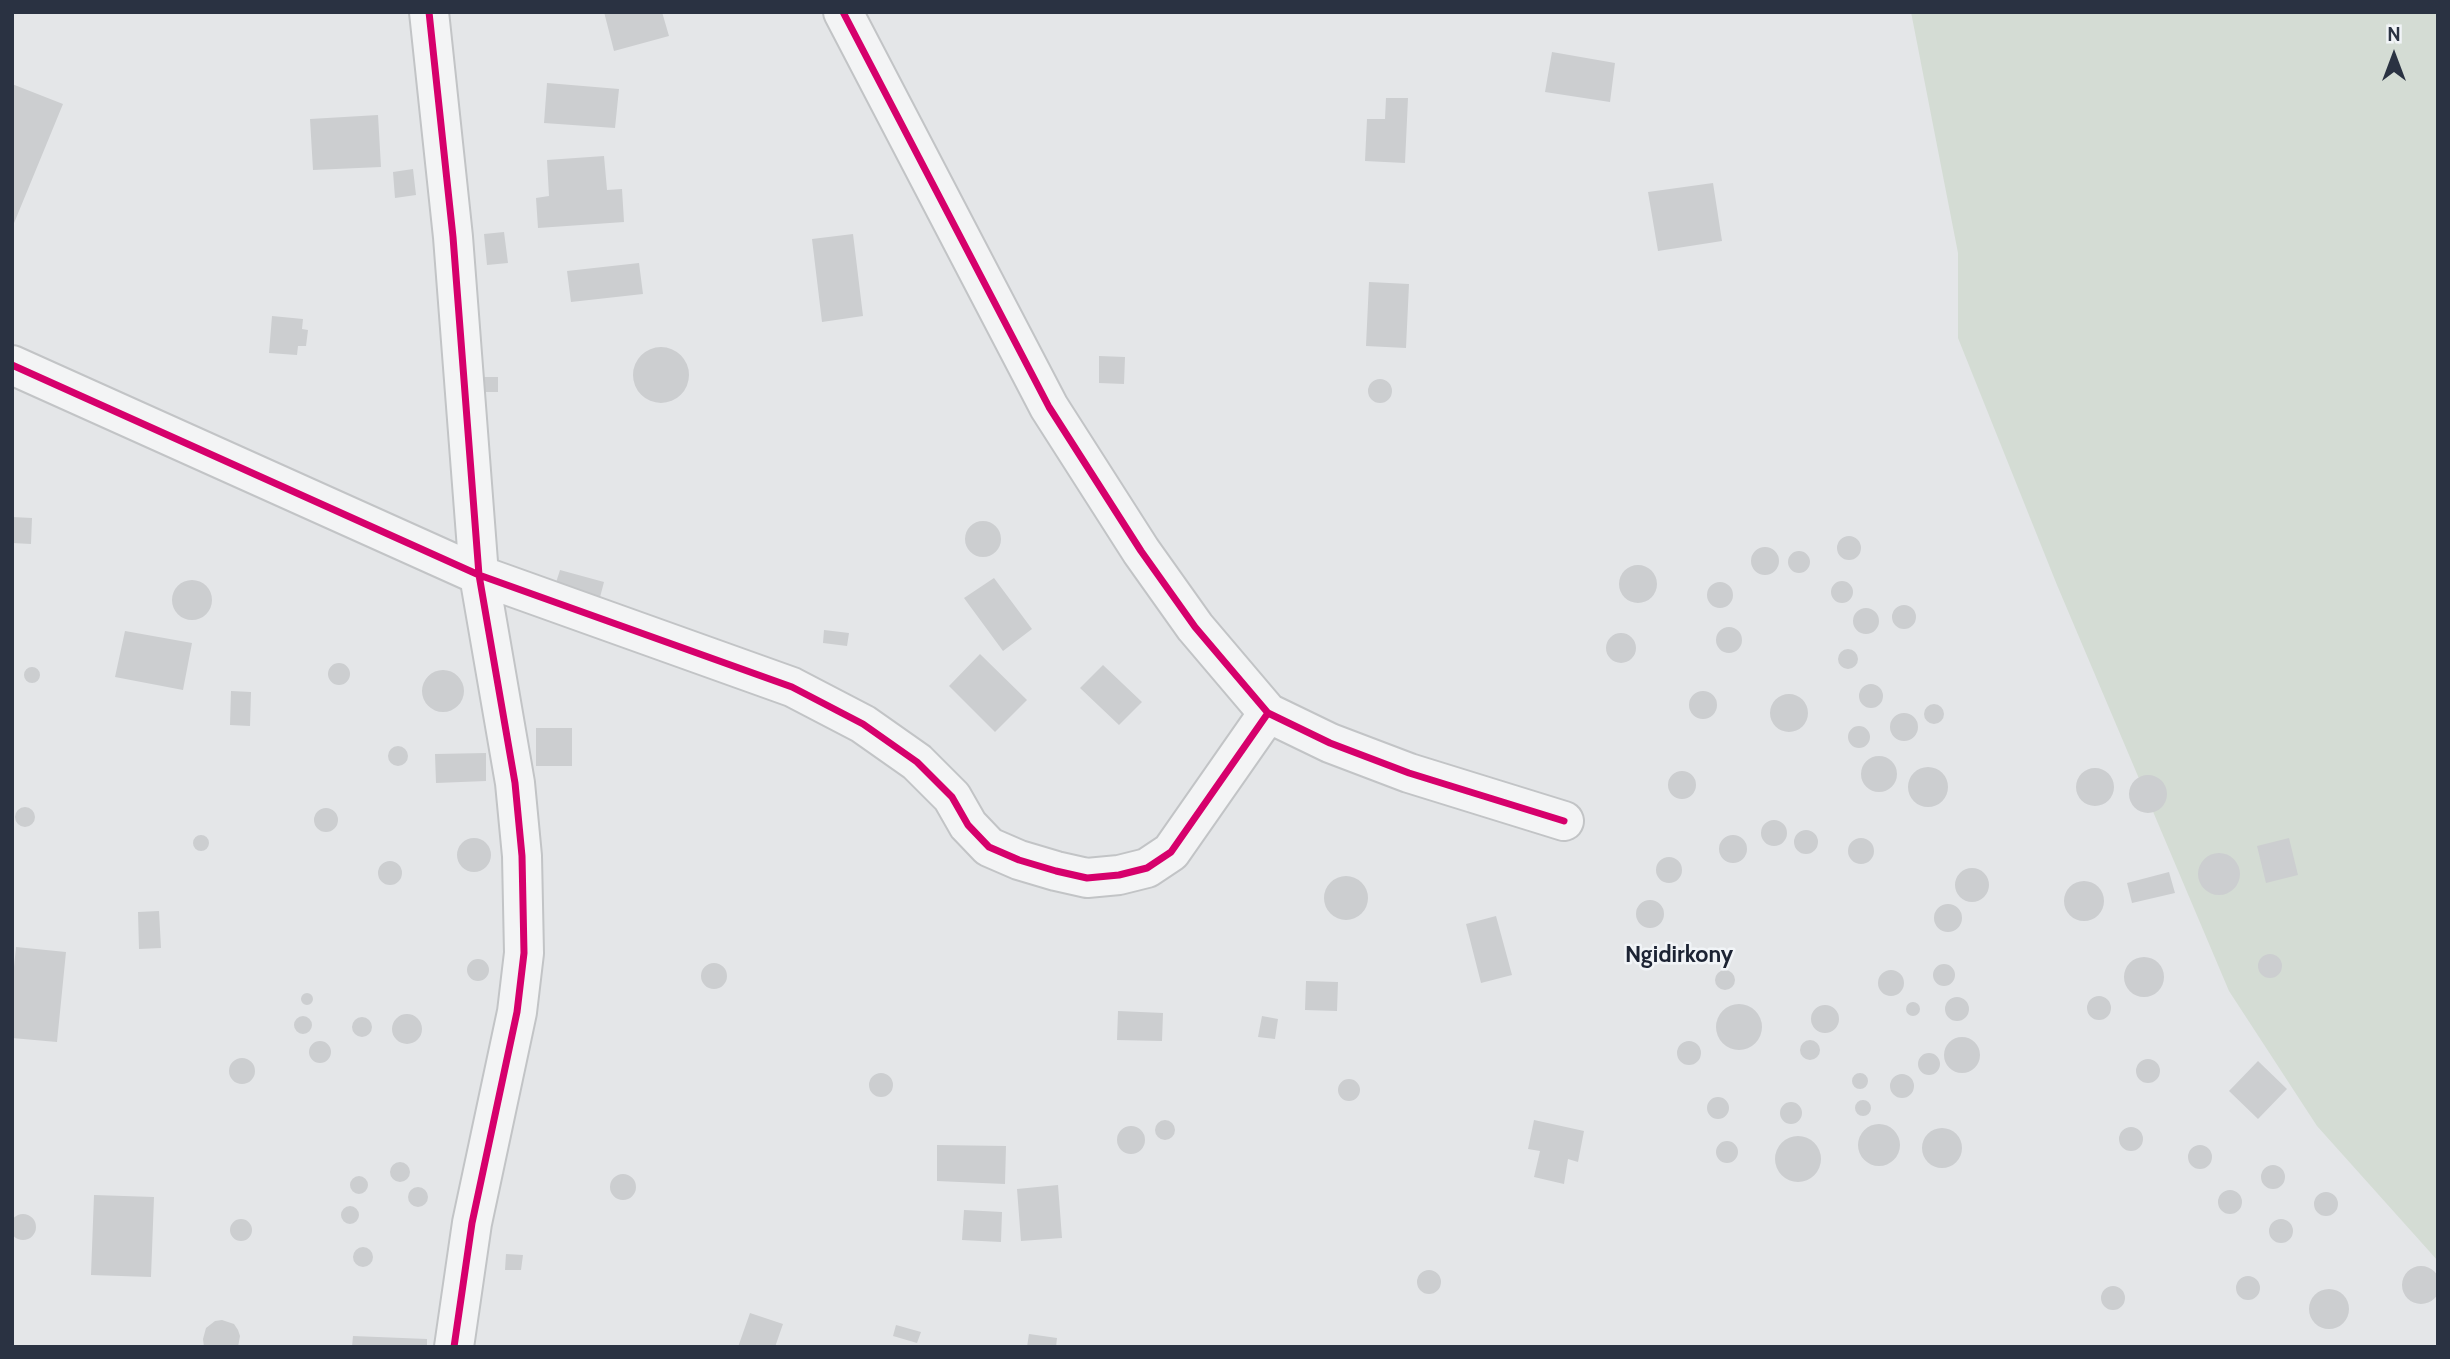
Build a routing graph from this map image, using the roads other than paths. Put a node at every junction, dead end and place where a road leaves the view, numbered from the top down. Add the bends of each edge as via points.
1 (429, 12) edge
2 (843, 12) edge
3 (12, 365) edge
4 (479, 575) junction
5 (1268, 713) junction
6 (1564, 821) dead end
7 (454, 1347) edge

1 - 4 street via 453,237
2 - 5 street via 1049,407 1195,627
3 - 4 street
4 - 5 street via 792,687 863,724 917,762 952,797 968,825 989,847 1087,878 1147,868 1171,852
4 - 7 street via 515,783 524,953 517,1012 472,1223
5 - 6 street via 1409,773

